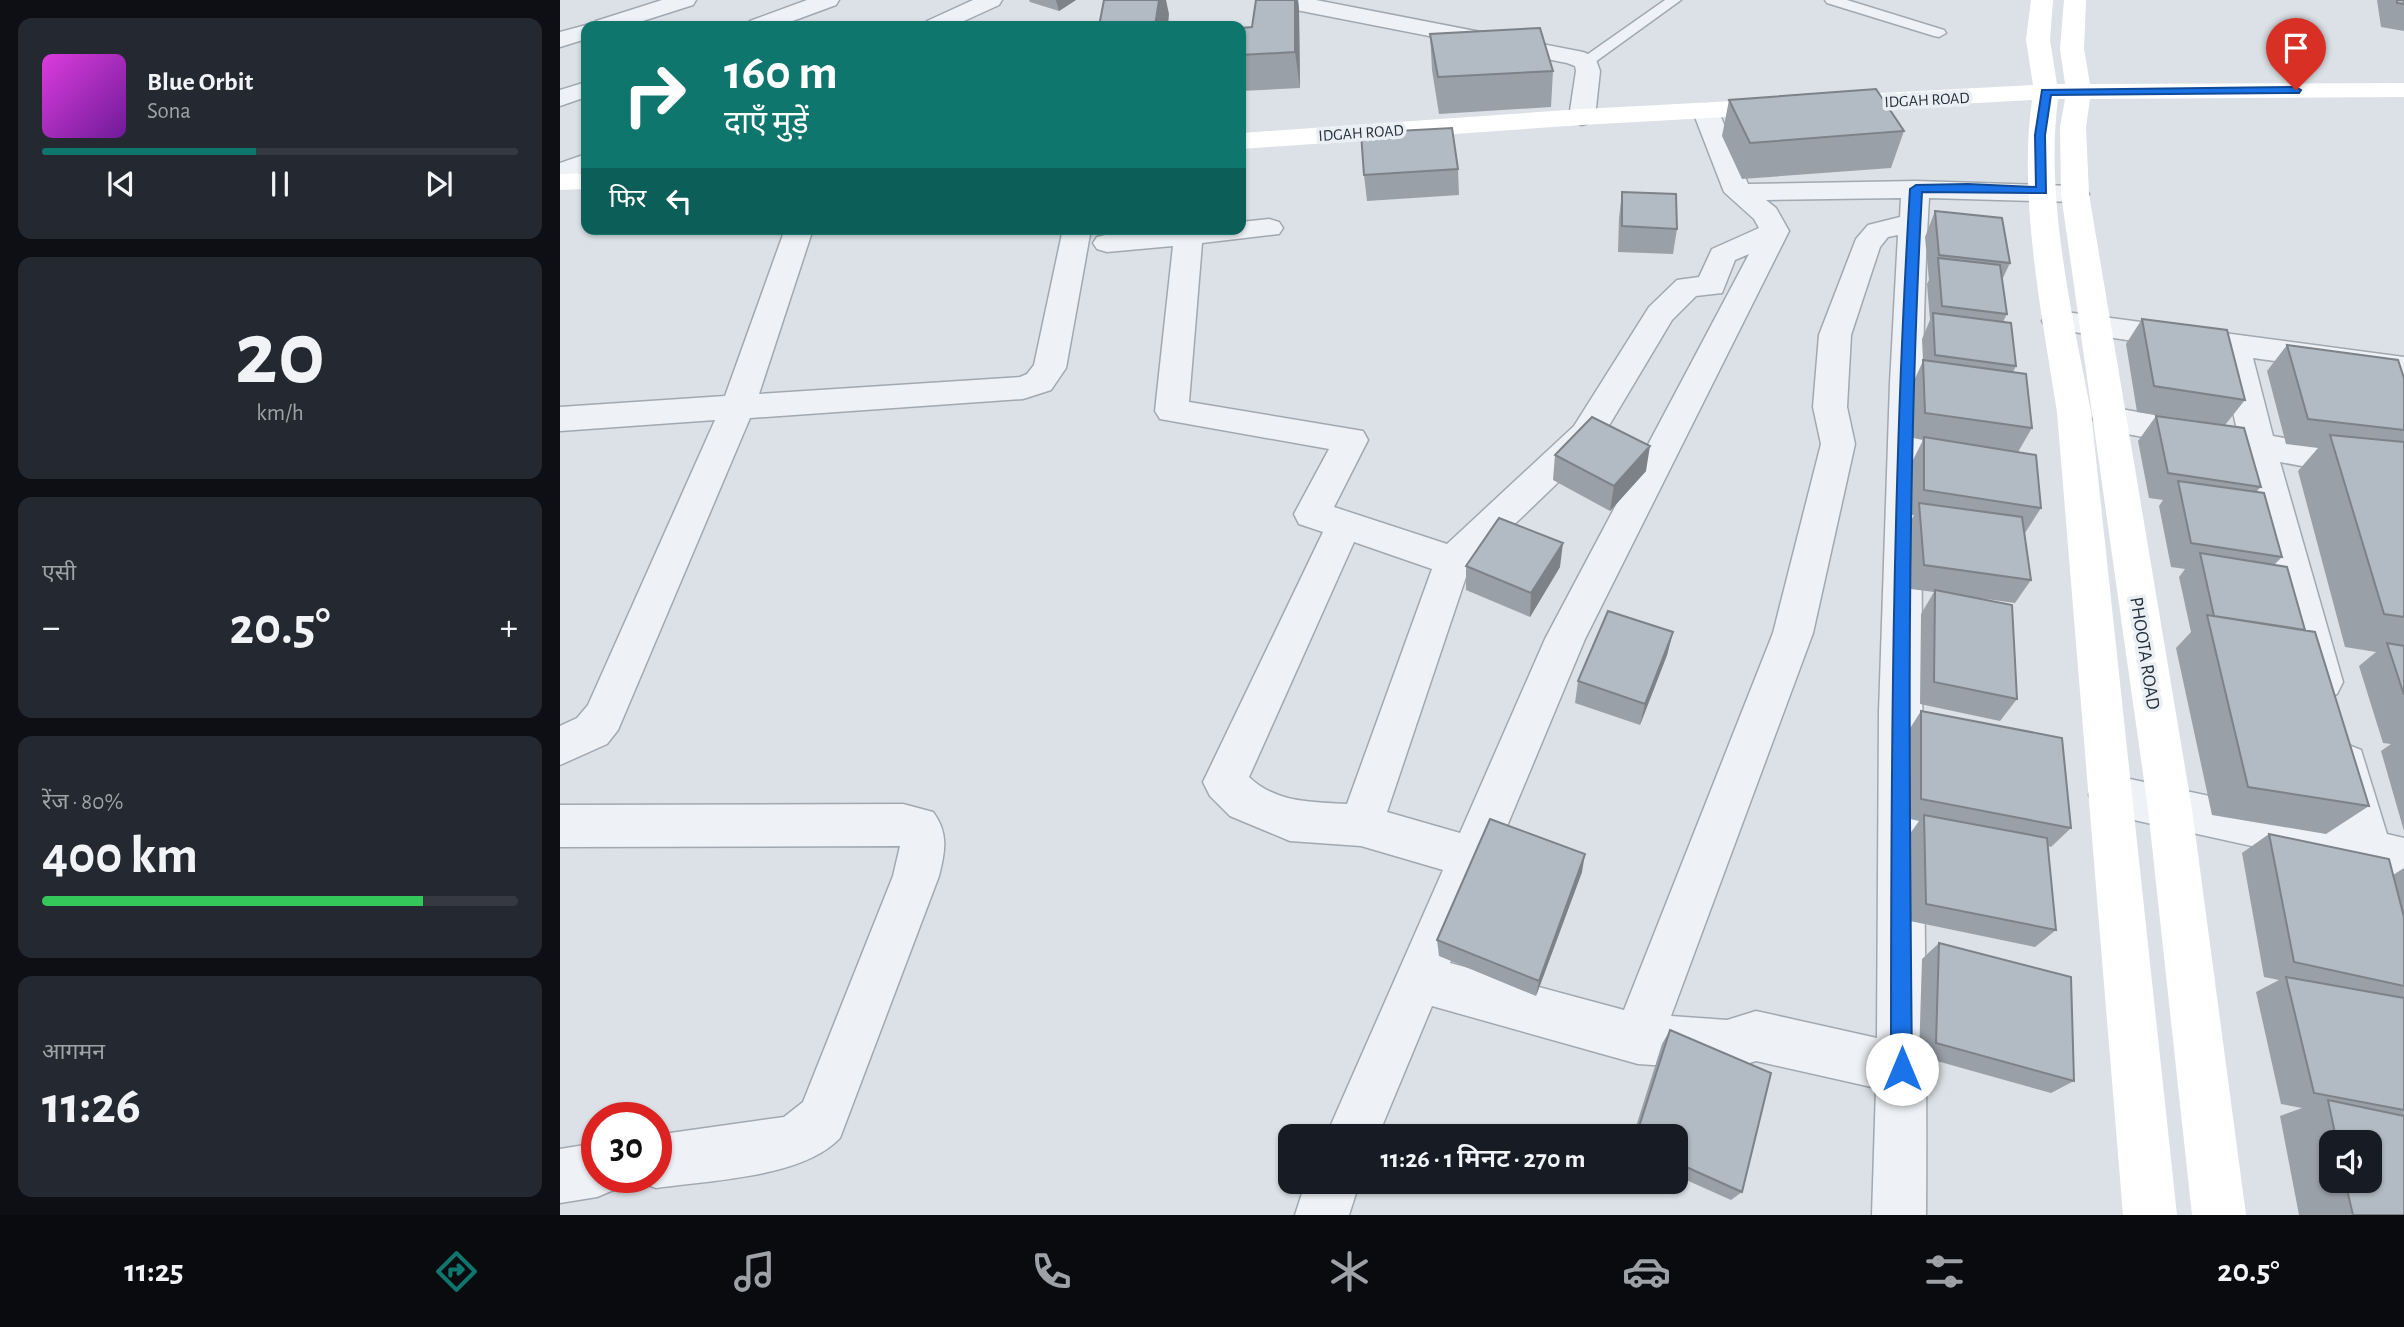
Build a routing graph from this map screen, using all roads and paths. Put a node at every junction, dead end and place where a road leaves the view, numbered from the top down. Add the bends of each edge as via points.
1 (624, 0) edge
2 (685, 0) edge
3 (828, 0) edge
4 (991, 0) edge
5 (1281, 0) edge
6 (1674, 0) edge
7 (1832, 0) edge
8 (2042, 0) edge
9 (2075, 0) edge
10 (601, 21) edge
11 (620, 21) edge
12 (771, 21) edge
13 (946, 21) edge
14 (1939, 33) dead end
15 (581, 34) edge
16 (560, 40) edge
17 (1586, 62) junction
18 (2404, 90) edge
19 (581, 91) edge
20 (2063, 92) junction
21 (560, 98) edge
22 (1706, 112) junction
23 (1582, 117) junction
24 (1246, 141) edge
25 (581, 164) edge
26 (560, 172) edge
27 (581, 181) edge
28 (560, 182) edge
29 (1738, 192) junction
30 (2058, 192) junction
31 (1916, 205) junction
32 (1269, 229) dead end
33 (1246, 230) edge
34 (1775, 231) junction
35 (797, 235) edge
36 (1116, 235) edge
37 (1189, 235) edge
38 (1092, 236) edge
39 (2058, 321) junction
40 (2097, 327) junction
41 (2234, 345) junction
42 (2392, 377) edge
43 (738, 407) junction
44 (560, 419) edge
45 (2110, 419) junction
46 (2258, 446) junction
47 (2404, 472) edge
48 (1345, 525) junction
49 (1453, 561) junction
50 (560, 746) edge
51 (2111, 795) junction
52 (2170, 809) junction
53 (1361, 825) junction
54 (560, 826) edge
55 (2387, 855) edge
56 (1470, 857) junction
57 (1419, 978) junction
58 (2404, 987) edge
59 (1638, 1039) junction
60 (1902, 1069) junction
61 (1357, 1124) edge
62 (672, 1160) edge
63 (581, 1173) edge
64 (560, 1176) edge
65 (1329, 1194) edge
66 (1322, 1215) edge
67 (1899, 1215) edge
68 (2150, 1215) edge
69 (2219, 1215) edge

1 - 10 street
2 - 11 street
3 - 12 street
4 - 13 street
5 - 17 street
6 - 17 lane
7 - 14 lane
8 - 20 street via 2038,40
9 - 20 street via 2073,49
15 - 16 street
17 - 23 street
18 - 20 street, IDGAH ROAD
19 - 21 street
20 - 22 street, IDGAH ROAD
20 - 30 street, PHOOTA ROAD via 2040,135
22 - 23 street, IDGAH ROAD
22 - 29 street
23 - 24 street, IDGAH ROAD
25 - 26 street
27 - 28 street
29 - 31 street via 1801,193
29 - 34 street via 1766,214
30 - 31 street via 1968,187
30 - 39 street, PHOOTA ROAD
30 - 40 street, PHOOTA ROAD
31 - 59 street via 1866,245 1835,335 1830,407 1838,444 1793,633
31 - 60 street via 1907,357 1900,712
32 - 33 street
34 - 49 street via 1722,255 1711,286 1688,287 1660,314 1586,435
34 - 56 street via 1564,639
35 - 43 street
36 - 38 street
37 - 48 street via 1172,411 1351,440 1312,514
38 - 43 street via 1050,368 1039,382 1023,388
39 - 40 street
39 - 51 street, PHOOTA ROAD via 2074,412
40 - 41 street
40 - 45 street, PHOOTA ROAD
41 - 42 street
41 - 46 street
43 - 44 street
43 - 50 street via 603,717 592,731
45 - 46 street
45 - 52 street, PHOOTA ROAD
46 - 47 street
46 - 55 street via 2336,727
48 - 49 street
48 - 53 street via 1226,782 1245,802 1290,821
49 - 53 street
51 - 52 street
51 - 68 street, PHOOTA ROAD
52 - 55 street
52 - 69 street, PHOOTA ROAD
53 - 56 street
54 - 62 street via 903,825 917,827 923,835 916,876 822,1120 810,1132 784,1143
55 - 58 street
56 - 57 street
57 - 59 street
57 - 61 street
59 - 60 street via 1727,1045 1756,1036
60 - 67 street
63 - 64 street
65 - 66 street

